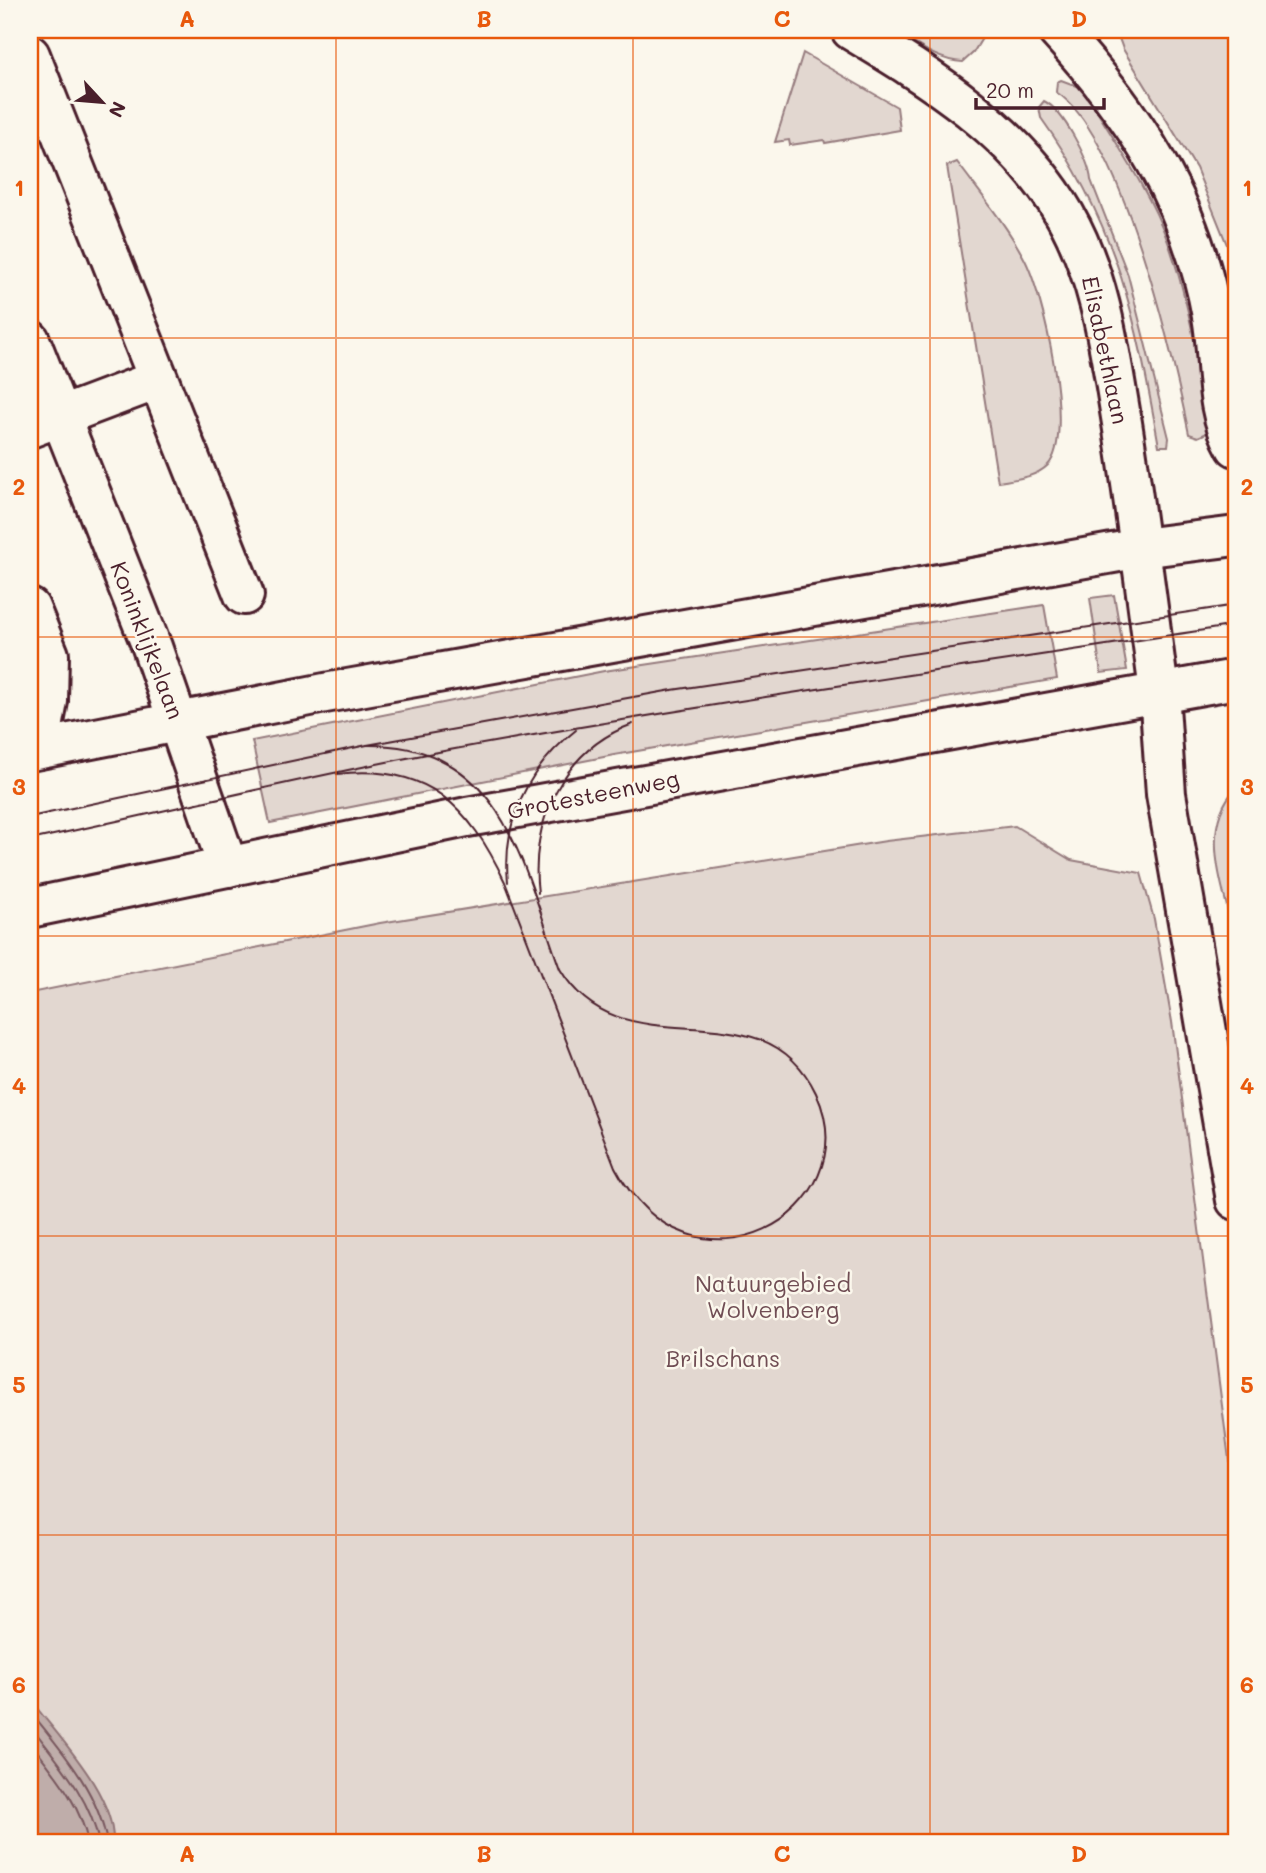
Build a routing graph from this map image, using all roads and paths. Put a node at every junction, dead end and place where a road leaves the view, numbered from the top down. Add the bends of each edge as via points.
1 (850, 30) edge
2 (1057, 30) edge
3 (30, 55) edge
4 (30, 340) edge
5 (157, 380) junction
6 (45, 423) edge
7 (1236, 447) edge
8 (1236, 536) edge
9 (1141, 548) junction
10 (244, 595) dead end
11 (30, 608) edge
12 (1236, 678) edge
13 (1159, 691) junction
14 (179, 720) junction
15 (34, 750) edge
16 (228, 867) junction
17 (30, 908) edge
18 (1236, 1200) edge

1 - 9 main road, Elisabethlaan via 984,118 1065,214 1088,263 1101,311
2 - 7 main road via 1125,109 1181,211 1201,265 1213,320 1220,396
3 - 5 main road
4 - 6 main road, Koninklijkelaan
5 - 6 main road
5 - 10 main road
6 - 14 main road, Koninklijkelaan
8 - 9 main road
9 - 13 main road, Elisabethlaan
9 - 14 main road
11 - 15 main road via 49,656 48,701
12 - 13 main road, Grotesteenweg
13 - 16 main road, Grotesteenweg via 477,815
13 - 18 main road, Elisabethlaan via 1166,794
14 - 15 main road
14 - 16 main road, Koninklijkelaan
16 - 17 main road, Grotesteenweg

